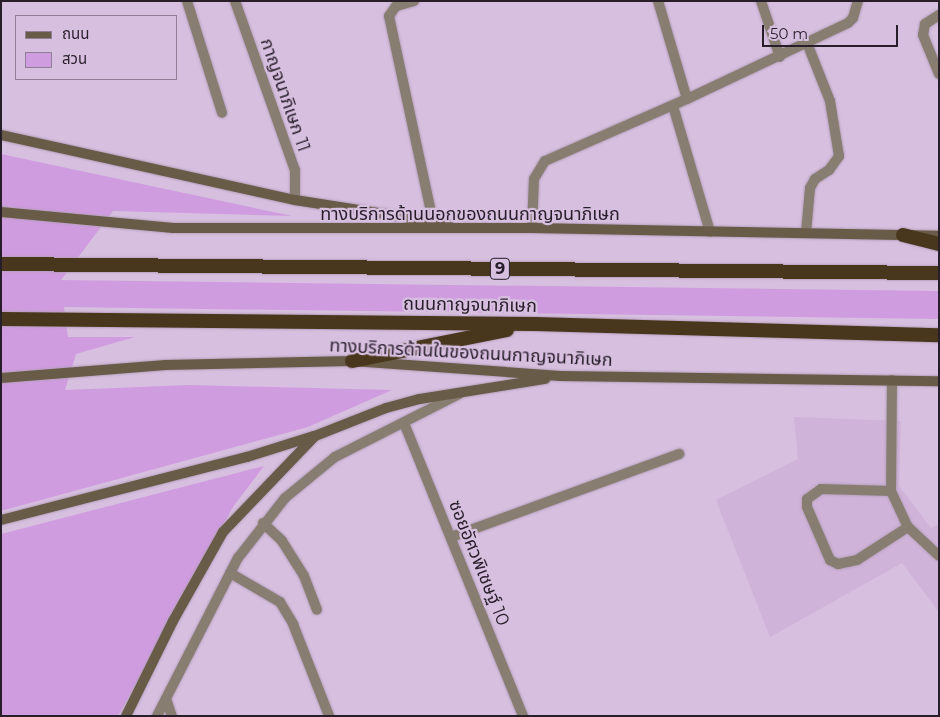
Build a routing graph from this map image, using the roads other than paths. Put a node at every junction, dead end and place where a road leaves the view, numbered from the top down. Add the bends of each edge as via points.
1 (187, 1) edge
2 (235, 1) edge
3 (414, 1) edge
4 (658, 1) edge
5 (761, 1) edge
6 (858, 1) edge
7 (939, 15) edge
8 (807, 43) junction
9 (780, 57) junction
10 (939, 74) edge
11 (688, 100) junction
12 (673, 106) junction
13 (222, 113) dead end
14 (1, 135) edge
15 (296, 200) junction
16 (1, 212) edge
17 (433, 222) junction
18 (532, 228) junction
19 (473, 229) junction
20 (710, 232) junction
21 (806, 233) junction
22 (903, 235) junction
23 (939, 236) edge
24 (939, 244) edge
25 (1, 264) edge
26 (939, 273) edge
27 (1, 320) edge
28 (535, 324) junction
29 (939, 335) edge
30 (352, 361) junction
31 (560, 376) junction
32 (1, 378) edge
33 (892, 380) junction
34 (939, 381) edge
35 (460, 394) junction
36 (404, 423) junction
37 (315, 436) junction
38 (679, 454) dead end
39 (891, 491) junction
40 (1, 520) edge
41 (263, 523) junction
42 (908, 528) junction
43 (451, 538) junction
44 (939, 556) edge
45 (230, 573) junction
46 (317, 610) dead end
47 (166, 699) junction
48 (126, 716) edge
49 (157, 716) edge
50 (172, 716) edge
51 (329, 716) edge
52 (523, 716) edge

1 - 13 street
2 - 15 street, กาญจนาภิเษก 11 via 294,170
3 - 17 street via 396,6 389,16
4 - 11 street
5 - 9 street
6 - 8 street via 848,23
7 - 10 street via 925,24 923,35
8 - 9 street
8 - 21 street via 834,114 839,156 810,188
9 - 11 street
11 - 12 street
12 - 18 street via 545,161 538,169 532,186
12 - 20 street
14 - 15 main road
15 - 17 main road
16 - 19 main road, ทางบริการด้านนอกของถนนกาญจนาภิเษก via 173,228
17 - 19 main road
18 - 19 main road, ทางบริการด้านนอกของถนนกาญจนาภิเษก
18 - 20 main road, ทางบริการด้านนอกของถนนกาญจนาภิเษก
20 - 21 main road, ทางบริการด้านนอกของถนนกาญจนาภิเษก
21 - 22 main road, ทางบริการด้านนอกของถนนกาญจนาภิเษก
22 - 23 main road, ทางบริการด้านนอกของถนนกาญจนาภิเษก
22 - 24 highway
25 - 26 highway, ถนนกาญจนาภิเษก / 9
27 - 28 highway, ถนนกาญจนาภิเษก
28 - 29 highway, ถนนกาญจนาภิเษก
28 - 30 highway
30 - 31 main road, ทางบริการด้านในของถนนกาญจนาภิเษก
30 - 32 main road, ทางบริการด้านในของถนนกาญจนาภิเษก via 165,365
31 - 33 main road, ทางบริการด้านในของถนนกาญจนาภิเษก
31 - 35 main road
33 - 34 main road, ทางบริการด้านในของถนนกาญจนาภิเษก
33 - 39 street
35 - 36 street
35 - 37 main road via 420,399 386,408
36 - 41 street via 335,457 285,498
36 - 43 street, ซอยอัศวพิเชษฐ์ 10
37 - 40 main road via 247,457
37 - 48 main road via 223,532 173,621
38 - 43 street
39 - 42 street
39 - 42 street via 821,489 807,499 806,507 830,560 838,564 857,560
41 - 45 street
41 - 46 street via 282,541
42 - 44 street
43 - 52 street, ซอยอัศวพิเชษฐ์ 10
45 - 47 street
45 - 51 street via 280,602
47 - 49 street
47 - 50 street

